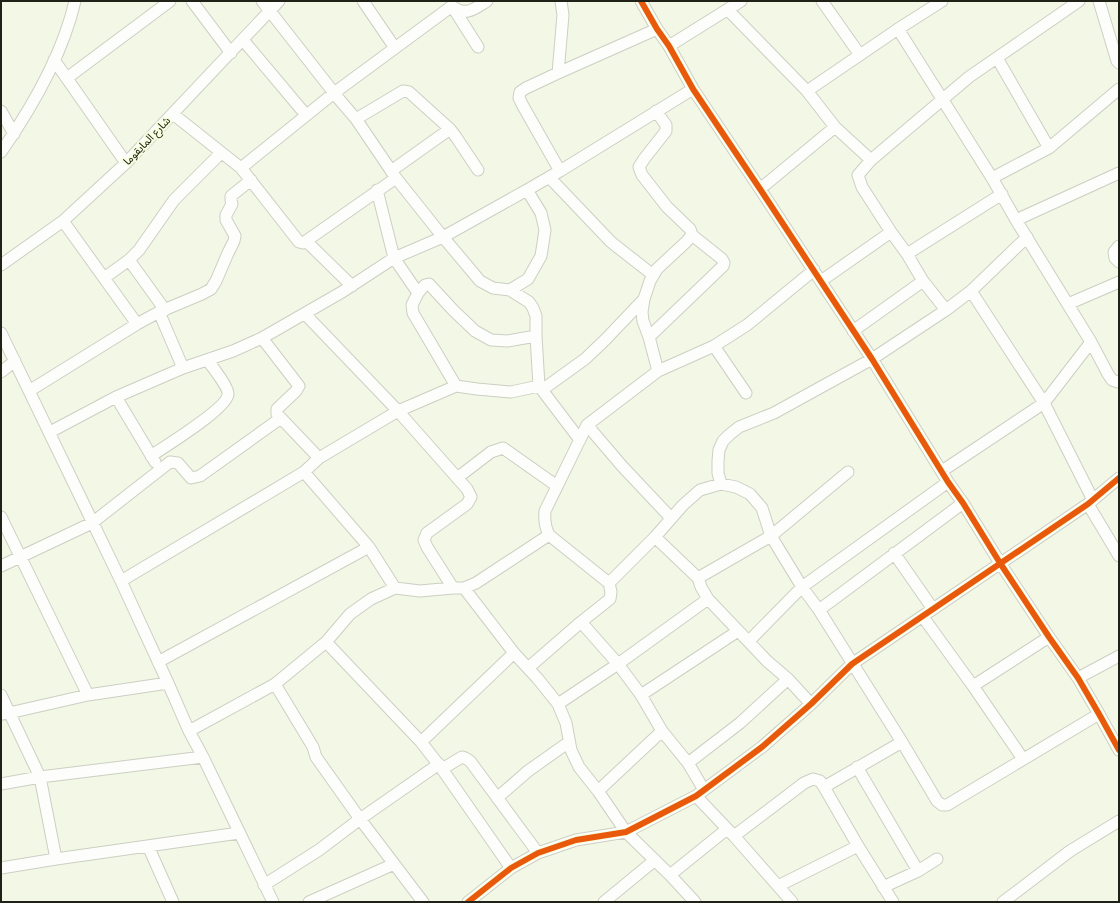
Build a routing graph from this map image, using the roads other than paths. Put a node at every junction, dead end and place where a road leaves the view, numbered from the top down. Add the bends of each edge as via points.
1 (75, 1) edge
2 (170, 1) edge
3 (192, 1) edge
4 (262, 1) edge
5 (279, 1) edge
6 (363, 1) edge
7 (487, 1) edge
8 (561, 1) edge
9 (641, 1) edge
10 (741, 1) edge
11 (822, 1) edge
12 (942, 1) edge
13 (1078, 1) edge
14 (1099, 1) edge
15 (451, 4) edge
16 (270, 10) junction
17 (728, 10) junction
18 (657, 28) junction
19 (898, 29) junction
20 (243, 40) junction
21 (669, 46) junction
22 (478, 47) dead end
23 (395, 48) junction
24 (231, 53) junction
25 (860, 55) junction
26 (998, 58) junction
27 (54, 60) junction
28 (1118, 61) edge
29 (558, 73) junction
30 (67, 78) junction
31 (693, 89) junction
32 (1119, 89) edge
33 (807, 91) junction
34 (334, 93) junction
35 (943, 99) junction
36 (1, 111) edge
37 (656, 111) junction
38 (173, 114) junction
39 (306, 115) junction
40 (356, 119) junction
41 (835, 127) junction
42 (450, 129) junction
43 (14, 134) junction
44 (1049, 148) junction
45 (1, 152) edge
46 (221, 153) junction
47 (871, 160) junction
48 (126, 163) junction
49 (241, 168) junction
50 (478, 170) dead end
51 (560, 171) junction
52 (1119, 173) edge
53 (394, 175) junction
54 (549, 177) junction
55 (992, 178) junction
56 (251, 180) junction
57 (760, 189) junction
58 (378, 190) junction
59 (527, 190) junction
60 (1002, 194) junction
61 (1016, 220) junction
62 (63, 221) junction
63 (891, 232) junction
64 (692, 235) junction
65 (443, 237) junction
66 (1027, 237) junction
67 (306, 241) junction
68 (1119, 246) edge
69 (907, 254) junction
70 (394, 258) junction
71 (129, 260) junction
72 (1119, 262) edge
73 (1, 265) edge
74 (814, 270) junction
75 (653, 274) junction
76 (104, 278) junction
77 (821, 281) junction
78 (923, 281) junction
79 (1119, 282) edge
80 (352, 286) junction
81 (510, 290) junction
82 (971, 291) junction
83 (418, 293) junction
84 (644, 299) junction
85 (1068, 304) junction
86 (946, 310) junction
87 (162, 311) junction
88 (305, 314) junction
89 (137, 324) junction
90 (853, 331) junction
91 (1, 333) edge
92 (536, 336) junction
93 (649, 337) junction
94 (262, 338) junction
95 (1091, 342) junction
96 (714, 346) junction
97 (872, 359) junction
98 (207, 360) junction
99 (15, 361) junction
100 (183, 368) junction
101 (658, 370) junction
102 (1, 372) edge
103 (1119, 381) edge
104 (456, 386) junction
105 (541, 388) junction
106 (29, 391) junction
107 (746, 393) dead end
108 (116, 397) junction
109 (1044, 403) junction
110 (398, 411) junction
111 (281, 418) junction
112 (587, 424) junction
113 (50, 432) junction
114 (580, 440) junction
115 (152, 456) junction
116 (319, 458) junction
117 (160, 470) junction
118 (942, 471) junction
119 (304, 472) junction
120 (848, 472) dead end
121 (457, 478) junction
122 (1119, 478) edge
123 (948, 482) junction
124 (721, 484) junction
125 (557, 486) junction
126 (1090, 502) junction
127 (963, 503) junction
128 (1, 517) edge
129 (671, 518) junction
130 (92, 523) junction
131 (549, 535) junction
132 (771, 536) junction
133 (655, 537) junction
134 (369, 547) junction
135 (894, 553) junction
136 (1119, 556) edge
137 (21, 557) junction
138 (1000, 563) junction
139 (1, 566) edge
140 (698, 578) junction
141 (121, 581) junction
142 (609, 583) junction
143 (802, 587) junction
144 (395, 588) junction
145 (458, 588) junction
146 (708, 599) junction
147 (933, 609) junction
148 (819, 610) junction
149 (923, 617) junction
150 (581, 622) junction
151 (738, 631) junction
152 (1049, 637) junction
153 (748, 641) junction
154 (326, 642) junction
155 (514, 653) junction
156 (1119, 656) edge
157 (158, 662) junction
158 (618, 664) junction
159 (852, 664) junction
160 (528, 668) junction
161 (1078, 678) junction
162 (788, 679) junction
163 (168, 683) junction
164 (275, 684) junction
165 (973, 686) junction
166 (1, 695) edge
167 (640, 695) junction
168 (88, 696) junction
169 (558, 704) junction
170 (811, 704) junction
171 (5, 714) edge
172 (1099, 714) junction
173 (189, 731) junction
174 (662, 731) junction
175 (421, 742) junction
176 (569, 742) junction
177 (902, 742) junction
178 (1119, 750) edge
179 (203, 757) junction
180 (1023, 759) junction
181 (688, 762) junction
182 (440, 767) junction
183 (857, 767) junction
184 (40, 777) junction
185 (1, 784) edge
186 (824, 787) junction
187 (598, 791) junction
188 (700, 793) junction
189 (497, 798) junction
190 (360, 819) junction
191 (1119, 821) edge
192 (626, 832) junction
193 (240, 833) junction
194 (730, 833) junction
195 (148, 846) junction
196 (858, 846) junction
197 (538, 853) junction
198 (56, 859) junction
199 (937, 859) dead end
200 (655, 860) junction
201 (394, 864) junction
202 (1, 868) edge
203 (511, 868) junction
204 (918, 871) junction
205 (670, 875) junction
206 (264, 885) junction
207 (778, 886) junction
208 (883, 887) junction
209 (482, 898) edge
210 (173, 902) edge
211 (273, 902) edge
212 (309, 902) edge
213 (422, 902) edge
214 (468, 902) edge
215 (604, 902) edge
216 (695, 902) edge
217 (792, 902) edge
218 (893, 902) edge
219 (1004, 902) edge

1 - 27 street
2 - 30 street
3 - 24 street
4 - 16 street
5 - 16 street, شارع المايقوما
6 - 23 street
7 - 15 street via 462,12
8 - 29 street via 563,15
9 - 18 street
10 - 17 street
11 - 25 street
12 - 19 street
13 - 26 street
14 - 28 street
15 - 22 street
15 - 23 street
16 - 20 street, شارع المايقوما
16 - 34 street
17 - 21 street
17 - 33 street
18 - 21 street
18 - 29 street
19 - 25 street
19 - 35 street
20 - 24 street, شارع المايقوما
20 - 39 street
21 - 31 street
23 - 34 street
24 - 38 street, شارع المايقوما
25 - 33 street
26 - 35 street via 969,77
26 - 44 street
27 - 30 street
27 - 43 street
29 - 51 street via 526,88 520,92 519,98
30 - 48 street
31 - 37 street
31 - 57 street
32 - 44 street
33 - 41 street
34 - 39 street
34 - 40 street
35 - 47 street
35 - 55 street
36 - 43 street
37 - 51 street
37 - 64 street via 666,125 666,131 639,167 666,207 690,229
38 - 46 street
38 - 48 street, شارع المايقوما
39 - 49 street
40 - 42 street via 403,91 409,92
40 - 53 street
41 - 47 street
41 - 57 street
42 - 50 street
42 - 53 street
43 - 45 street
44 - 55 street
46 - 49 street
46 - 71 street via 174,200
47 - 63 street via 858,175 862,187
48 - 62 street, شارع المايقوما
49 - 56 street
51 - 54 street
52 - 61 street
53 - 58 street
53 - 65 street
54 - 59 street
54 - 75 street via 611,242
55 - 60 street
56 - 67 street via 298,242
56 - 87 street via 231,196 232,204 226,220 235,236 234,241 211,289
57 - 74 street
58 - 67 street
58 - 70 street
59 - 65 street
59 - 81 street via 541,213 545,230 541,256 528,279
60 - 61 street
60 - 69 street
61 - 66 street
62 - 73 street, شارع المايقوما
62 - 76 street
63 - 69 street
63 - 77 street
64 - 75 street
64 - 93 street via 722,259 723,266
65 - 70 street
65 - 81 street via 480,281 493,288
66 - 82 street
66 - 85 street
67 - 80 street
68 - 72 street via 1114,252
69 - 78 street
70 - 80 street
70 - 83 street
71 - 76 street
71 - 87 street
74 - 77 street
74 - 96 street via 747,325
75 - 84 street
76 - 89 street
77 - 90 street
78 - 86 street
78 - 90 street
79 - 85 street
80 - 88 street
81 - 92 street via 529,302 533,308 536,316
82 - 86 street
82 - 109 street
83 - 92 street via 424,285 429,284 475,331 491,340 507,341
83 - 104 street via 412,305 413,313
84 - 93 street via 643,321
84 - 105 street via 585,359
85 - 95 street
86 - 97 street
87 - 89 street
87 - 100 street
88 - 94 street
88 - 110 street
89 - 106 street
90 - 97 street
91 - 99 street
92 - 105 street
93 - 101 street
94 - 98 street via 233,352
94 - 111 street via 299,386 277,409 277,414
95 - 103 street via 1112,380
95 - 109 street
96 - 101 street
96 - 107 street
97 - 118 street
97 - 124 street via 729,435 719,450 718,473
98 - 100 street
98 - 115 street via 226,388 227,400 210,416
99 - 102 street
99 - 106 street
100 - 108 street
101 - 112 street
104 - 105 street via 511,392
104 - 110 street
105 - 114 street
106 - 113 street
108 - 113 street
108 - 115 street
109 - 118 street
109 - 126 street
110 - 116 street
110 - 121 street
111 - 116 street
111 - 117 street via 200,476 191,478 178,463 170,462
112 - 114 street
112 - 129 street
113 - 130 street
114 - 125 street
115 - 117 street
116 - 119 street
117 - 130 street
118 - 123 street
119 - 134 street
119 - 141 street
120 - 132 street
121 - 125 street via 491,452 503,448
121 - 145 street via 468,489 471,497 467,504 427,533 424,540
122 - 126 street
123 - 127 street
123 - 143 street
124 - 129 street via 700,490
124 - 132 street via 736,487 750,494 762,508
125 - 131 street via 545,511 544,523
126 - 136 street
126 - 138 street
127 - 135 street
127 - 138 street
128 - 137 street
129 - 133 street
130 - 137 street
130 - 141 street
131 - 142 street
131 - 145 street via 476,583
132 - 140 street
132 - 143 street
133 - 140 street
133 - 142 street
134 - 144 street
134 - 157 street
135 - 147 street
135 - 148 street
137 - 139 street
137 - 168 street
138 - 147 street
138 - 152 street
140 - 146 street
141 - 157 street
142 - 150 street via 610,599
143 - 148 street
143 - 153 street
144 - 145 street via 420,591
144 - 154 street via 371,599 350,614
145 - 155 street
146 - 151 street
146 - 158 street
147 - 149 street
148 - 159 street
149 - 159 street
149 - 165 street
150 - 158 street
150 - 160 street
151 - 153 street
151 - 167 street
152 - 161 street
152 - 165 street
153 - 162 street
154 - 164 street
154 - 175 street
155 - 160 street
155 - 175 street
156 - 161 street
157 - 163 street
158 - 167 street
158 - 169 street
159 - 170 street
159 - 177 street
160 - 169 street
161 - 172 street
162 - 170 street
162 - 181 street via 740,723
163 - 168 street
163 - 173 street
164 - 173 street
164 - 190 street via 313,747 316,757
165 - 180 street
166 - 171 street
167 - 174 street
168 - 171 street
169 - 176 street via 566,723
170 - 188 street via 762,747
171 - 184 street
172 - 178 street
172 - 180 street
173 - 179 street
174 - 181 street
174 - 187 street
175 - 182 street
176 - 187 street via 578,767
176 - 189 street via 528,771
177 - 180 street via 937,801 942,805 947,805
177 - 183 street
179 - 184 street
179 - 193 street
181 - 188 street
182 - 189 street via 465,758 470,761
182 - 190 street
182 - 203 street
183 - 186 street
183 - 204 street
184 - 185 street
184 - 198 street
186 - 194 street via 820,781 813,779 804,783
186 - 196 street
187 - 192 street
188 - 192 street
188 - 194 street
189 - 197 street
190 - 201 street
190 - 206 street via 319,850
191 - 219 street via 1070,850
192 - 197 street via 576,840
192 - 200 street
193 - 195 street
193 - 206 street
194 - 205 street
194 - 207 street
195 - 198 street
195 - 210 street
196 - 207 street
196 - 208 street
197 - 203 street
198 - 202 street
199 - 204 street
200 - 205 street
200 - 215 street
201 - 212 street
201 - 213 street
203 - 209 street
204 - 208 street
205 - 216 street
206 - 211 street
207 - 217 street
208 - 218 street
209 - 214 street

